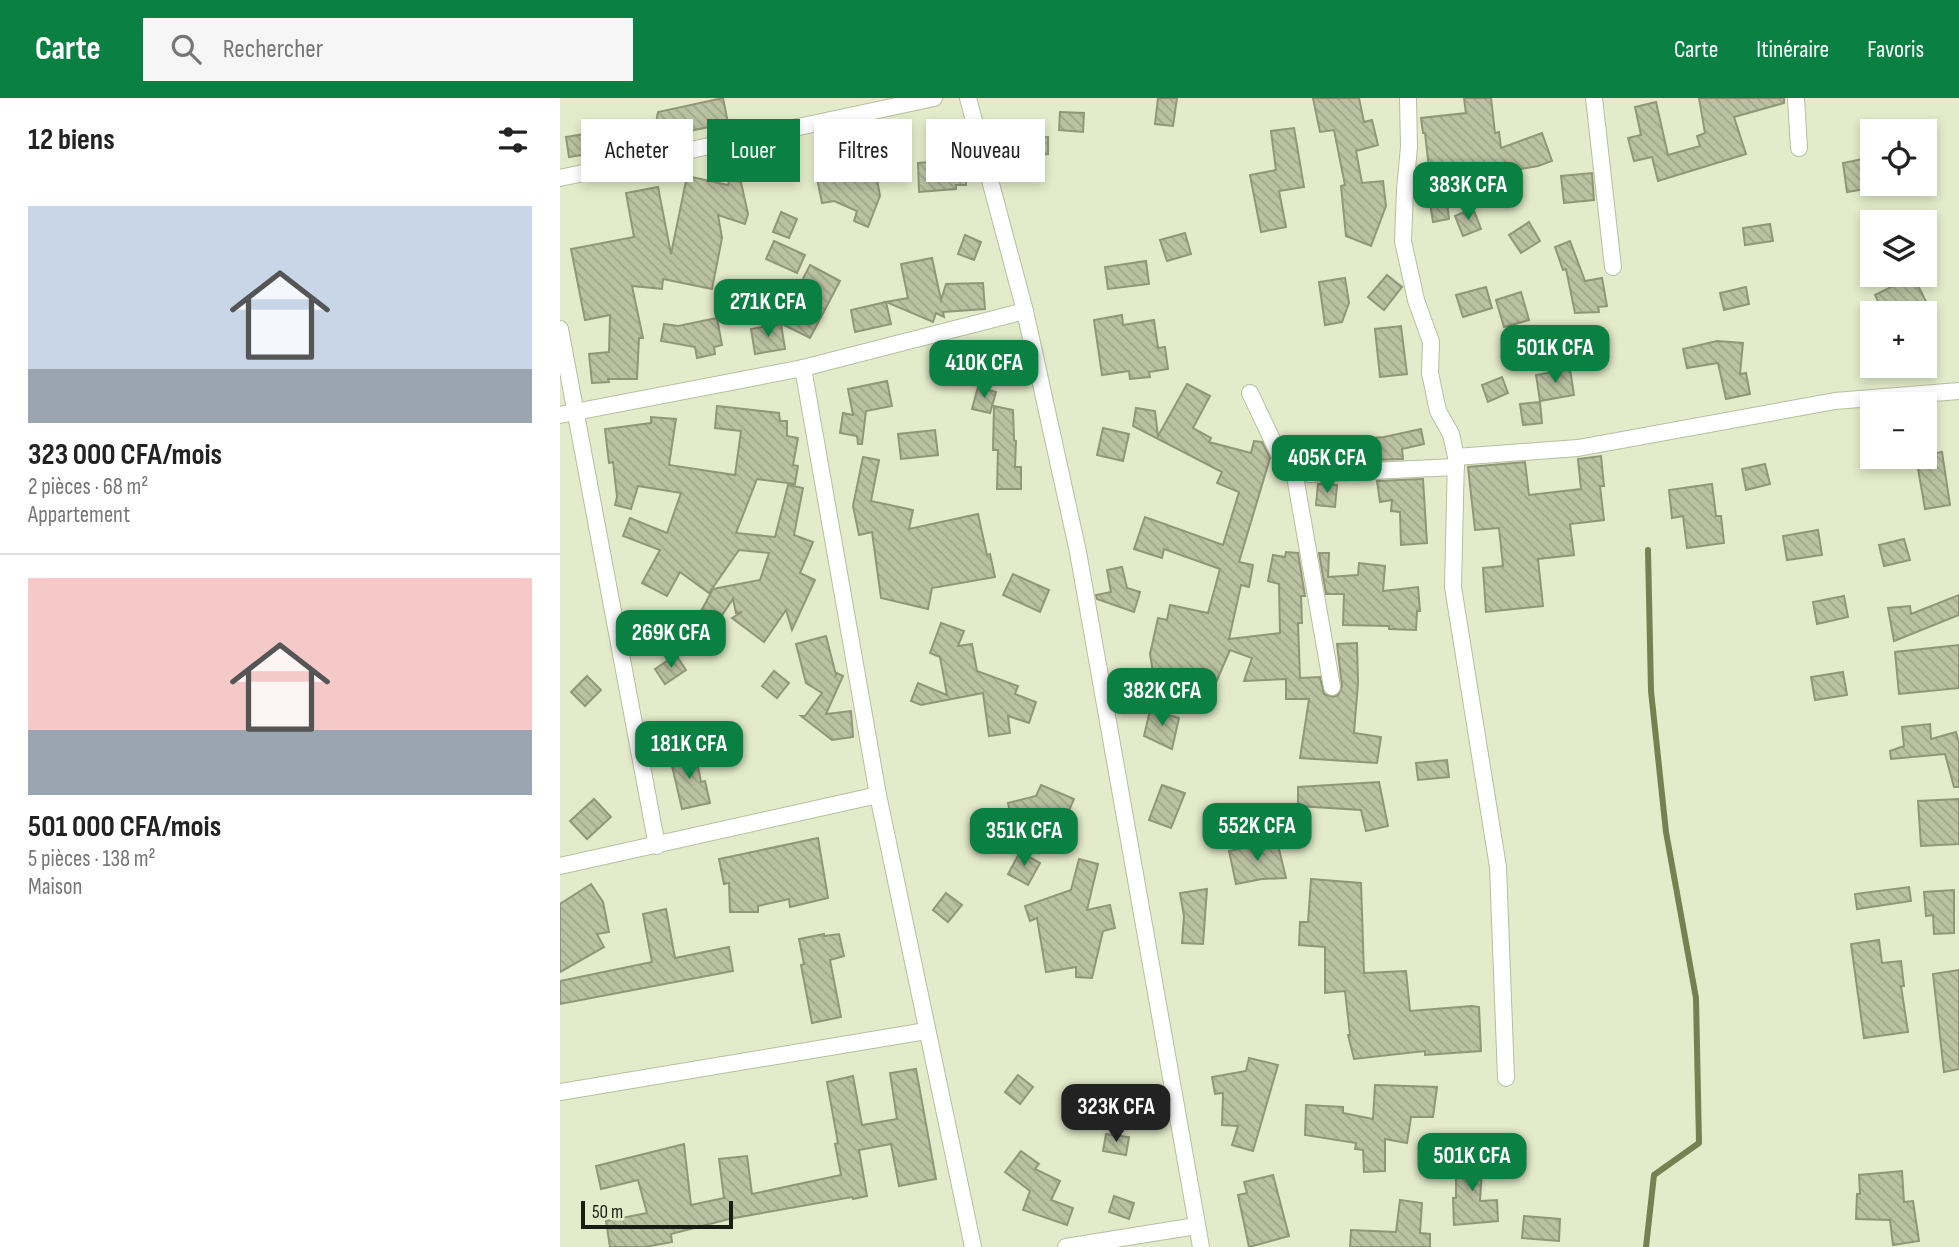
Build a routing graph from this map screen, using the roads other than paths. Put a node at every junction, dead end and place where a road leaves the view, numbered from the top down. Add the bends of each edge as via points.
1 (934, 98) edge
2 (968, 98) edge
3 (1408, 98) edge
4 (1594, 98) edge
5 (1796, 98) edge
6 (1799, 148) dead end
7 (560, 178) edge
8 (1614, 267) dead end
9 (1025, 311) junction
10 (560, 329) edge
11 (803, 368) junction
12 (1959, 391) edge
13 (1250, 393) dead end
14 (568, 414) edge
15 (1456, 462) junction
16 (1293, 465) junction
17 (1332, 687) dead end
18 (878, 795) junction
19 (657, 846) junction
20 (560, 866) edge
21 (926, 1031) junction
22 (1506, 1077) dead end
23 (560, 1092) edge
24 (1196, 1226) junction
25 (973, 1247) edge
26 (1066, 1247) edge
27 (1200, 1247) edge

1 - 7 street
2 - 9 street
3 - 15 street via 1403,241 1431,342 1430,373 1438,411 1451,434
4 - 8 street
5 - 6 street
9 - 11 street
9 - 24 street via 1078,552
10 - 14 street
11 - 14 street
11 - 18 street
12 - 15 street via 1835,401 1578,448 1519,451
13 - 16 street via 1278,452
14 - 19 street
15 - 16 street via 1309,474
15 - 22 street via 1454,587 1498,867
16 - 17 street
18 - 19 street
18 - 21 street
19 - 20 street
21 - 23 street
21 - 25 street
24 - 26 street
24 - 27 street

